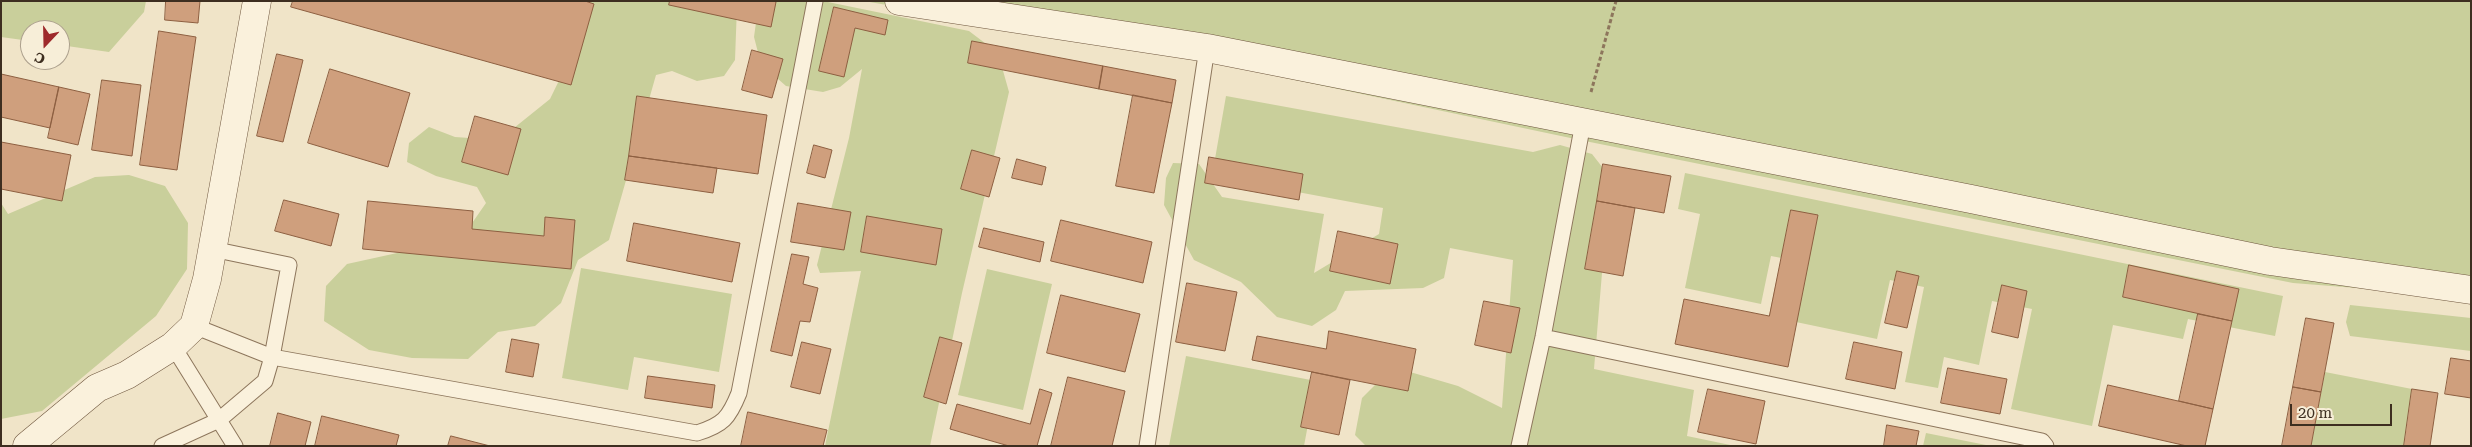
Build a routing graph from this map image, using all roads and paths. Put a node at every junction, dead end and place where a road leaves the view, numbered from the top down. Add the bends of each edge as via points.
1 (257, 1) edge
2 (815, 1) edge
3 (899, 1) edge
4 (1616, 1) edge
5 (1207, 48) junction
6 (1583, 123) junction
7 (212, 249) junction
8 (2471, 290) edge
9 (194, 326) junction
10 (1543, 337) junction
11 (173, 346) junction
12 (272, 357) junction
13 (219, 420) junction
14 (27, 446) edge
15 (162, 446) edge
16 (235, 446) edge
17 (1147, 446) edge
18 (1519, 446) edge
19 (2046, 446) edge

1 - 7 street
2 - 12 lane via 738,393 731,413 716,427 697,433
3 - 5 street
4 - 6 path
5 - 6 street
5 - 17 lane
6 - 8 street via 2270,261
6 - 10 lane
7 - 9 street
7 - 12 lane via 289,265
9 - 11 street
9 - 12 lane
10 - 18 lane
10 - 19 lane via 2042,441
11 - 13 lane
11 - 14 street via 127,376 98,388
12 - 13 lane via 264,381
13 - 15 lane
13 - 16 lane

